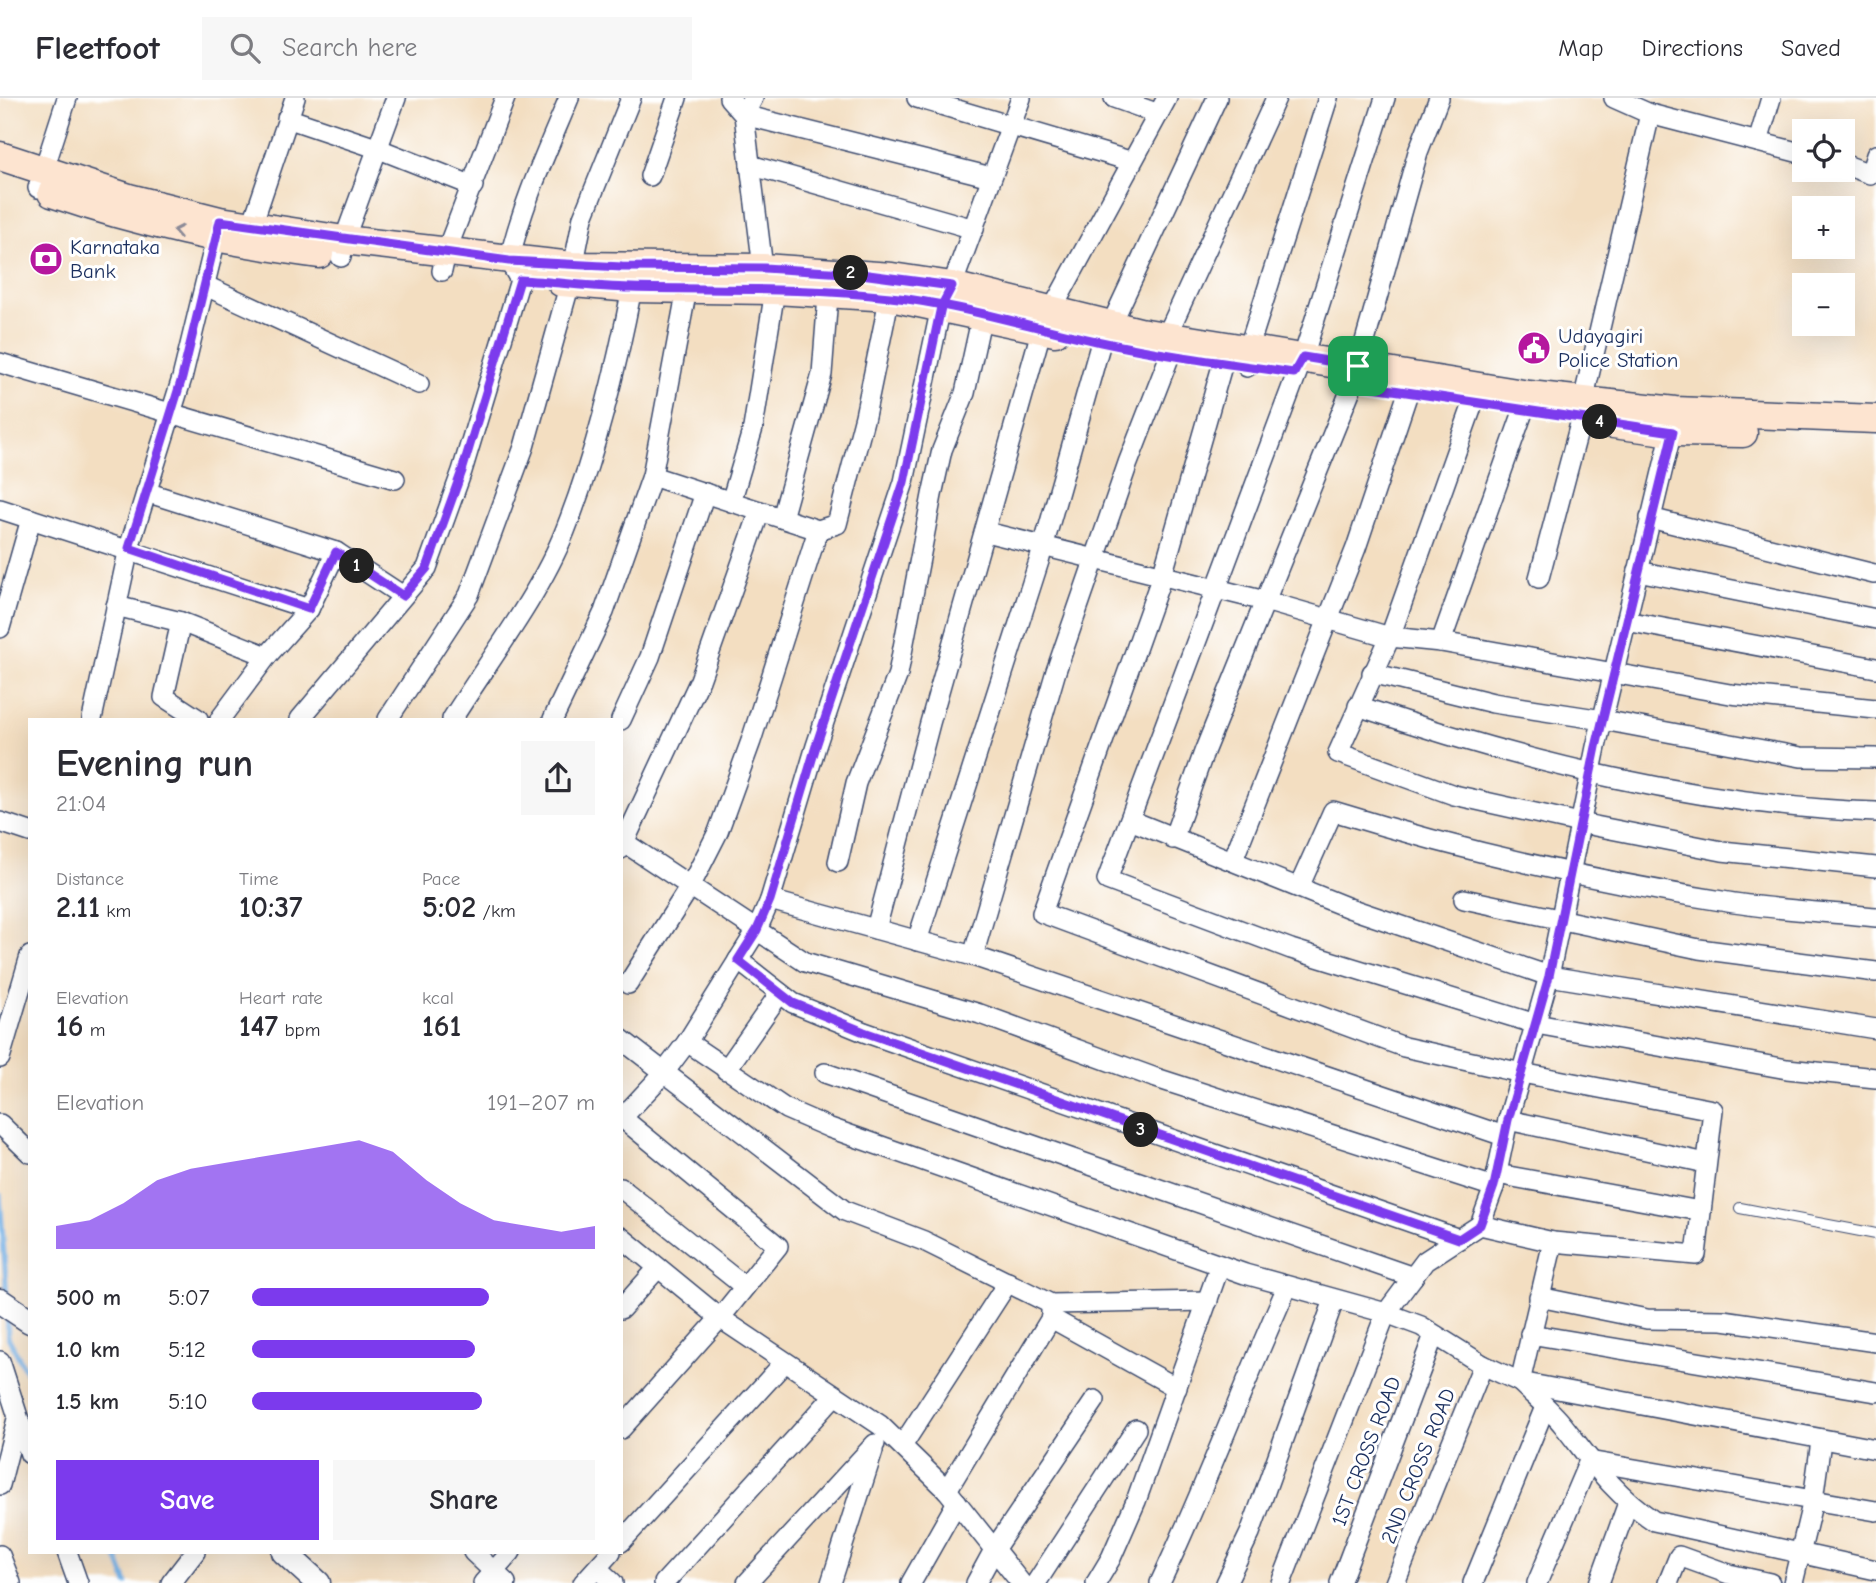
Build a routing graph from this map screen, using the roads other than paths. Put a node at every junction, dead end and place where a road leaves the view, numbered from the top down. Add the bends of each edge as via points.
1 (67, 98) edge
2 (295, 98) edge
3 (396, 98) edge
4 (505, 98) edge
5 (569, 98) edge
6 (631, 98) edge
7 (677, 98) edge
8 (729, 98) edge
9 (917, 98) edge
10 (1021, 98) edge
11 (1114, 98) edge
12 (1217, 98) edge
13 (1276, 98) edge
14 (1328, 98) edge
15 (1385, 98) edge
16 (1439, 98) edge
17 (1614, 98) edge
18 (1771, 98) edge
19 (1163, 106) edge
20 (748, 107) edge
21 (1642, 107) edge
22 (286, 118) junction
23 (1009, 127) junction
24 (1758, 142) junction
25 (379, 149) junction
26 (1792, 151) edge
27 (1876, 155) edge
28 (0, 156) edge
29 (1130, 161) junction
30 (750, 165) junction
31 (1855, 168) edge
32 (0, 176) edge
33 (650, 176) dead end
34 (991, 177) junction
35 (40, 179) junction
36 (473, 186) junction
37 (218, 229) junction
38 (974, 229) junction
39 (248, 234) junction
40 (343, 248) junction
41 (444, 262) junction
42 (515, 270) junction
43 (571, 274) junction
44 (689, 277) junction
45 (627, 278) junction
46 (769, 279) junction
47 (829, 282) junction
48 (206, 286) junction
49 (892, 287) junction
50 (946, 296) junction
51 (984, 305) junction
52 (1046, 320) junction
53 (1106, 334) junction
54 (1168, 345) junction
55 (1237, 355) junction
56 (0, 363) edge
57 (1299, 365) junction
58 (1355, 375) junction
59 (419, 384) dead end
60 (1412, 384) junction
61 (1477, 395) junction
62 (1527, 403) junction
63 (1582, 411) junction
64 (171, 412) junction
65 (1876, 419) edge
66 (1674, 421) junction
67 (1876, 436) edge
68 (652, 476) junction
69 (395, 480) dead end
70 (146, 492) junction
71 (705, 493) junction
72 (731, 502) junction
73 (0, 509) edge
74 (760, 511) junction
75 (1650, 517) junction
76 (782, 518) junction
77 (31, 519) junction
78 (818, 530) junction
79 (986, 532) junction
80 (129, 548) junction
81 (1042, 548) junction
82 (336, 552) junction
83 (1094, 560) junction
84 (1638, 571) junction
85 (1874, 574) dead end
86 (1162, 576) junction
87 (1539, 578) dead end
88 (1217, 589) junction
89 (403, 596) junction
90 (1265, 601) junction
91 (117, 606) junction
92 (309, 609) junction
93 (1328, 619) junction
94 (1876, 619) edge
95 (1626, 621) junction
96 (181, 622) junction
97 (0, 628) edge
98 (1390, 637) junction
99 (1441, 642) junction
100 (267, 656) junction
101 (1876, 668) edge
102 (1372, 673) junction
103 (1613, 674) junction
104 (1358, 706) junction
105 (1876, 709) edge
106 (92, 718) edge
107 (196, 718) edge
108 (221, 718) edge
109 (301, 718) edge
110 (389, 718) edge
111 (453, 718) edge
112 (553, 718) edge
113 (622, 718) edge
114 (1602, 720) junction
115 (1876, 758) edge
116 (1591, 771) junction
117 (1876, 812) edge
118 (1130, 820) junction
119 (0, 822) edge
120 (1580, 823) junction
121 (28, 831) edge
122 (1173, 839) junction
123 (623, 846) edge
124 (1233, 860) junction
125 (838, 862) dead end
126 (1876, 867) edge
127 (1570, 872) junction
128 (691, 885) junction
129 (1298, 887) junction
130 (1464, 899) dead end
131 (770, 900) junction
132 (1876, 917) edge
133 (1560, 920) junction
134 (876, 929) junction
135 (757, 930) junction
136 (917, 941) junction
137 (973, 956) junction
138 (738, 960) junction
139 (28, 963) edge
140 (1876, 971) edge
141 (1549, 976) junction
142 (628, 984) dead end
143 (780, 993) junction
144 (1536, 1024) junction
145 (1876, 1029) edge
146 (623, 1041) edge
147 (687, 1042) junction
148 (0, 1058) edge
149 (726, 1070) junction
150 (825, 1073) dead end
151 (1522, 1073) junction
152 (663, 1074) junction
153 (1876, 1078) edge
154 (623, 1117) edge
155 (623, 1119) edge
156 (0, 1124) edge
157 (1506, 1128) junction
158 (28, 1151) edge
159 (1706, 1163) junction
160 (1496, 1180) junction
161 (623, 1190) edge
162 (1740, 1208) dead end
163 (1700, 1211) junction
164 (1480, 1225) junction
165 (1876, 1234) edge
166 (623, 1239) edge
167 (1459, 1239) junction
168 (1553, 1242) junction
169 (1220, 1265) junction
170 (658, 1268) junction
171 (1413, 1277) junction
172 (1008, 1282) junction
173 (745, 1287) junction
174 (1287, 1287) junction
175 (1539, 1297) junction
176 (1334, 1300) junction
177 (0, 1301) edge
178 (1208, 1301) junction
179 (623, 1307) edge
180 (1051, 1311) junction
181 (1386, 1313) junction
182 (720, 1318) junction
183 (28, 1320) edge
184 (1530, 1334) junction
185 (1434, 1335) junction
186 (1876, 1342) edge
187 (0, 1361) edge
188 (784, 1363) junction
189 (1483, 1365) junction
190 (1520, 1382) junction
191 (1177, 1388) junction
192 (1876, 1392) edge
193 (834, 1396) junction
194 (1096, 1400) dead end
195 (1545, 1407) junction
196 (16, 1419) junction
197 (880, 1425) junction
198 (623, 1427) edge
199 (1136, 1429) dead end
200 (1821, 1441) junction
201 (875, 1444) junction
202 (902, 1446) junction
203 (28, 1449) edge
204 (1876, 1450) edge
205 (1589, 1461) junction
206 (0, 1485) edge
207 (952, 1496) junction
208 (1813, 1500) junction
209 (1628, 1503) junction
210 (1876, 1511) edge
211 (623, 1540) edge
212 (995, 1548) junction
213 (1800, 1553) junction
214 (68, 1554) edge
215 (193, 1554) edge
216 (286, 1554) edge
217 (475, 1554) edge
218 (510, 1554) edge
219 (609, 1554) edge
220 (0, 1555) edge
221 (597, 1568) junction
222 (1876, 1570) edge
223 (1727, 1578) edge
224 (494, 1579) edge
225 (11, 1583) edge
226 (78, 1583) edge
227 (171, 1583) edge
228 (318, 1583) edge
229 (583, 1583) edge
230 (613, 1583) edge
231 (664, 1583) edge
232 (747, 1583) edge
233 (831, 1583) edge
234 (911, 1583) edge
235 (976, 1583) edge
236 (1021, 1583) edge
237 (1036, 1583) edge
238 (1096, 1583) edge
239 (1160, 1583) edge
240 (1226, 1583) edge
241 (1281, 1583) edge
242 (1340, 1583) edge
243 (1395, 1583) edge
244 (1473, 1583) edge
245 (1537, 1583) edge
246 (1599, 1583) edge
247 (1668, 1583) edge
248 (1770, 1583) edge
249 (1793, 1583) edge

1 - 35 street
2 - 22 street
3 - 25 street
4 - 36 street
5 - 42 street via 527,197
6 - 43 street via 583,217
7 - 33 street
8 - 20 street
9 - 23 street
10 - 23 street
11 - 19 street
12 - 53 street
13 - 54 street
14 - 55 street
15 - 57 street
16 - 58 street via 1418,152
17 - 21 street
18 - 24 street
19 - 29 street
20 - 30 street
20 - 34 street
21 - 24 street
21 - 63 street
22 - 25 street
22 - 39 street
23 - 29 street
23 - 34 street
24 - 26 street
25 - 36 street
25 - 40 street
27 - 31 street via 1870,174
28 - 35 main road
29 - 52 street
30 - 38 street
30 - 46 street
32 - 35 main road
34 - 38 street
35 - 37 main road via 125,218
36 - 41 street
37 - 39 main road
37 - 48 street
38 - 50 street
39 - 40 main road
40 - 41 main road
41 - 42 main road
42 - 43 main road
42 - 89 street via 462,471 427,568
43 - 45 main road
43 - 110 street via 524,447 469,595
44 - 45 main road
44 - 46 main road
44 - 68 street
45 - 111 street via 612,388 565,533
46 - 47 main road
46 - 72 street via 753,428
47 - 49 main road
47 - 76 street via 822,374
48 - 59 street
48 - 64 street
49 - 50 main road
49 - 78 street via 837,524
50 - 51 main road
50 - 131 street via 904,482
51 - 52 main road
51 - 125 street via 965,393 942,450 898,674 856,783
52 - 53 main road
52 - 79 street
53 - 54 main road
53 - 81 street
54 - 55 main road
54 - 83 street
55 - 57 main road
55 - 86 street
56 - 64 street
57 - 58 main road
57 - 88 street
58 - 60 main road
58 - 90 street
60 - 61 main road
60 - 93 street
61 - 62 main road
61 - 98 street
62 - 63 main road
62 - 99 street
63 - 66 main road
63 - 87 street
64 - 69 street
64 - 70 street
65 - 66 main road
66 - 67 main road
66 - 75 street
68 - 71 street
68 - 112 street via 604,612
70 - 80 street
70 - 82 street
71 - 72 street
71 - 113 street via 654,645
72 - 74 street
73 - 77 street
74 - 76 street
74 - 123 street via 700,680
75 - 84 street
75 - 85 street
76 - 78 street
77 - 80 street
77 - 97 street
78 - 128 street via 732,794
79 - 81 street
79 - 134 street
80 - 91 street
80 - 92 street
81 - 83 street
81 - 136 street
82 - 89 street
82 - 92 street
83 - 86 street
83 - 137 street via 1056,671
84 - 94 street
84 - 95 street
86 - 88 street
86 - 151 street via 1042,913 1404,1047
88 - 90 street
88 - 118 street
89 - 109 street
90 - 93 street
90 - 122 street
91 - 96 street
91 - 106 street
92 - 100 street
93 - 98 street
93 - 124 street
95 - 101 street
95 - 103 street
96 - 100 street
96 - 107 street via 164,697
98 - 99 street
98 - 102 street
99 - 103 street
100 - 108 street
102 - 104 street
102 - 114 street via 1493,704
103 - 105 street via 1730,694
103 - 114 street
104 - 116 street via 1464,742
104 - 120 street via 1338,753 1454,795
114 - 115 street via 1801,757
114 - 116 street
116 - 117 street via 1747,801
116 - 120 street
118 - 122 street
118 - 144 street via 1107,880 1291,949
119 - 121 street
120 - 126 street via 1722,850
120 - 127 street
122 - 124 street
123 - 128 street
124 - 129 street
127 - 129 street via 1454,847 1333,811
127 - 132 street via 1729,903
127 - 133 street
128 - 135 street
128 - 142 street
129 - 141 street
130 - 133 street
131 - 134 street
131 - 135 street
133 - 140 street via 1699,949
133 - 141 street
134 - 136 street
135 - 138 street
135 - 160 street via 806,962 980,1014 1153,1077
136 - 137 street
137 - 157 street
138 - 143 street
138 - 147 street
139 - 148 street
141 - 144 street
141 - 145 street
143 - 149 street
143 - 167 street via 793,1003 864,1032
144 - 151 street
144 - 153 street via 1787,1069
146 - 152 street
147 - 149 street
147 - 152 street
149 - 169 street via 786,1109 830,1128
150 - 171 street
151 - 157 street
151 - 159 street via 1713,1110
152 - 154 street
152 - 172 street via 845,1211 924,1241
155 - 173 street via 778,1246
156 - 158 street
157 - 159 street
157 - 160 street
159 - 163 street
160 - 163 street
160 - 164 street
161 - 173 street
162 - 165 lane
163 - 168 street via 1696,1255
164 - 167 street
164 - 168 street
166 - 170 street
167 - 171 street via 1425,1261
168 - 175 street
169 - 174 street
169 - 178 street
170 - 179 street
170 - 182 street
171 - 181 street
172 - 180 street
172 - 202 street
173 - 182 street
174 - 176 street
174 - 239 street
175 - 184 street
175 - 186 street via 1647,1319 1723,1320
176 - 181 street
176 - 240 street via 1259,1508
177 - 183 street
178 - 180 street
178 - 191 street
180 - 191 street
180 - 207 street
181 - 185 street
181 - 241 street
182 - 188 street
182 - 198 street
184 - 190 street
184 - 192 street
185 - 189 street
185 - 242 street, 1ST CROSS ROAD
187 - 196 street
188 - 193 street
188 - 211 street
189 - 190 street
189 - 243 street, 2ND CROSS ROAD
190 - 195 street
190 - 200 street
191 - 238 street via 1136,1502
193 - 197 street
193 - 231 street
194 - 212 street
195 - 205 street
195 - 244 street
196 - 203 street
196 - 206 street
197 - 201 street
197 - 202 street
199 - 237 street
200 - 204 street
200 - 208 street
201 - 232 street
201 - 233 street
202 - 207 street
205 - 208 street
205 - 209 street
205 - 245 street
207 - 212 street
207 - 234 street
208 - 210 street
208 - 213 street
209 - 213 street via 1654,1521
209 - 246 street
212 - 235 street
212 - 236 street
213 - 222 street
213 - 249 street
214 - 226 street
215 - 227 street
216 - 228 street
217 - 224 street
218 - 224 street
219 - 221 street
220 - 225 street
221 - 229 street
221 - 230 street
223 - 247 street via 1679,1556
223 - 248 street

